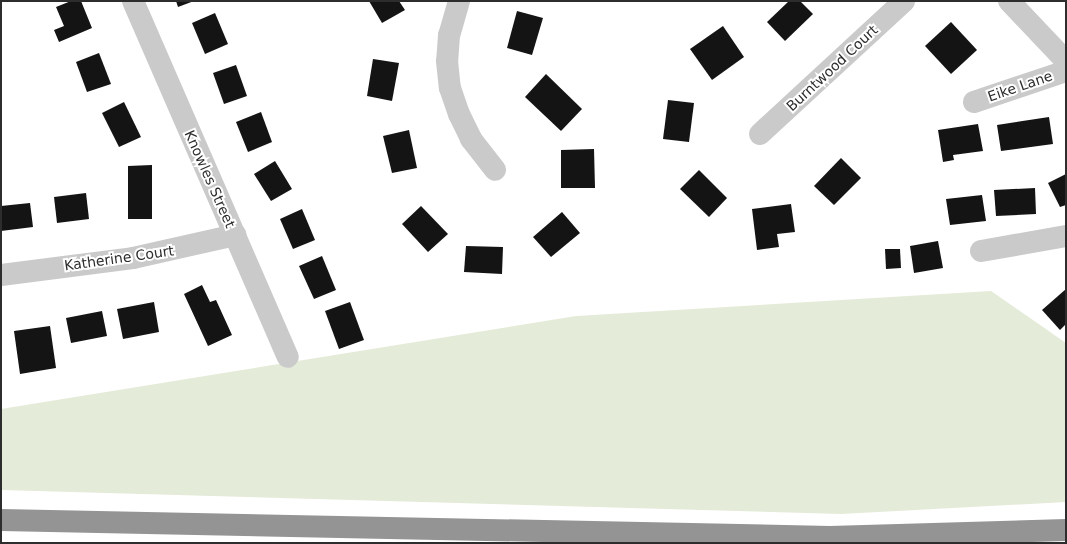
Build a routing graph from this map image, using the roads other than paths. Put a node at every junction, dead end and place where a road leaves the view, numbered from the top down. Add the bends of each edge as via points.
1 (133, 1) edge
2 (459, 1) edge
3 (904, 1) edge
4 (1009, 1) edge
5 (1066, 61) edge
6 (1066, 71) edge
7 (974, 102) dead end
8 (760, 134) dead end
9 (495, 170) dead end
10 (235, 235) junction
11 (1066, 236) edge
12 (981, 252) dead end
13 (1, 275) edge
14 (288, 357) dead end
15 (1, 520) edge
16 (1066, 530) edge

1 - 10 street, Knowles Street
2 - 9 street via 449,35 447,61 450,88 471,139
3 - 8 street, Burntwood Court
4 - 5 street
6 - 7 street, Eike Lane
10 - 13 street, Katherine Court via 133,258
10 - 14 street, Knowles Street
11 - 12 street
15 - 16 highway via 830,537

